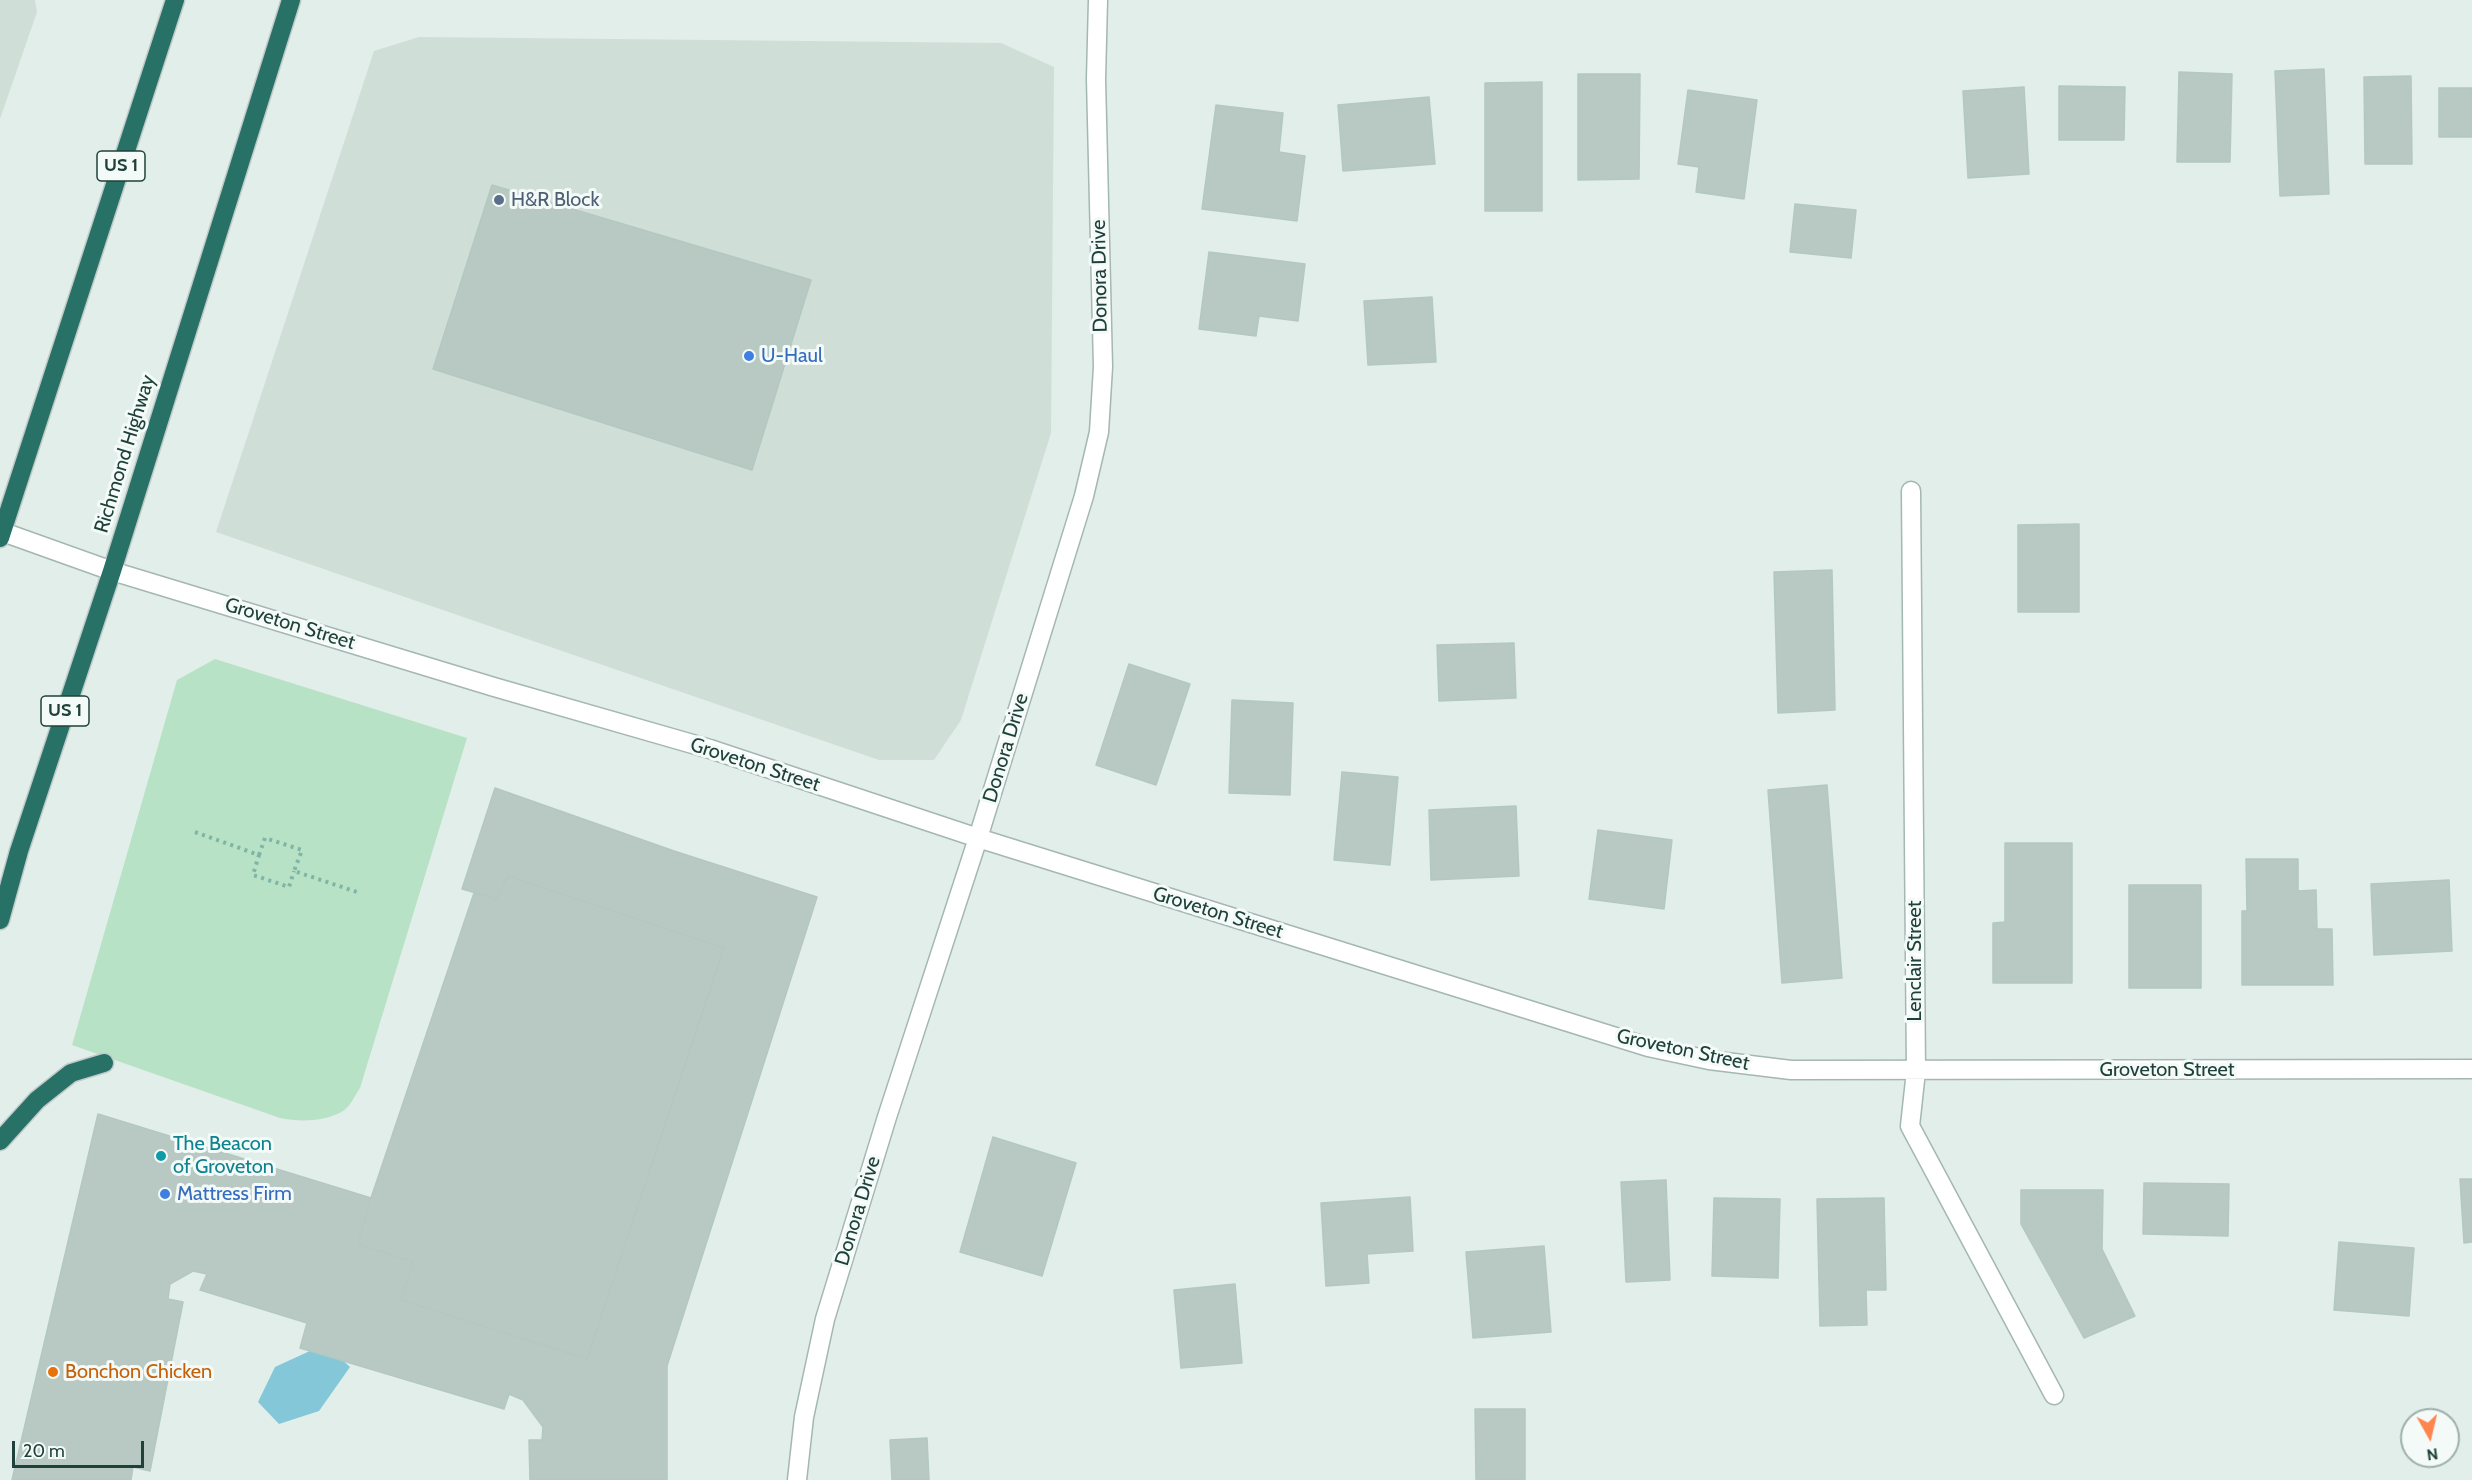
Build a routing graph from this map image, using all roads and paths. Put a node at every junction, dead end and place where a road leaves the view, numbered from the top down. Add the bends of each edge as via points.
1 (175, 0) edge
2 (291, 0) edge
3 (1098, 0) edge
4 (1911, 490) dead end
5 (1, 533) edge
6 (112, 571) junction
7 (195, 832) dead end
8 (978, 838) junction
9 (259, 855) junction
10 (294, 871) junction
11 (357, 891) dead end
12 (0, 920) edge
13 (104, 1063) dead end
14 (2472, 1069) edge
15 (1916, 1071) junction
16 (0, 1141) edge
17 (2054, 1395) dead end
18 (798, 1480) edge

1 - 5 highway, US 1
2 - 6 highway, Richmond Highway / US 1
3 - 8 street, Donora Drive via 1096,91 1103,367 1099,432 1084,496
4 - 15 street, Lenclair Street
5 - 6 street, Groveton Street
6 - 8 street, Groveton Street via 710,749
6 - 12 highway, Richmond Highway / US 1
7 - 9 path
8 - 15 street, Groveton Street via 1647,1047 1708,1060 1791,1070
8 - 18 street, Donora Drive via 825,1319 804,1417
9 - 10 path via 253,875 289,887
9 - 10 path via 265,838 302,850
10 - 11 path
13 - 16 highway via 71,1072 37,1100
14 - 15 street, Groveton Street
15 - 17 street, Lenclair Street via 1910,1126

